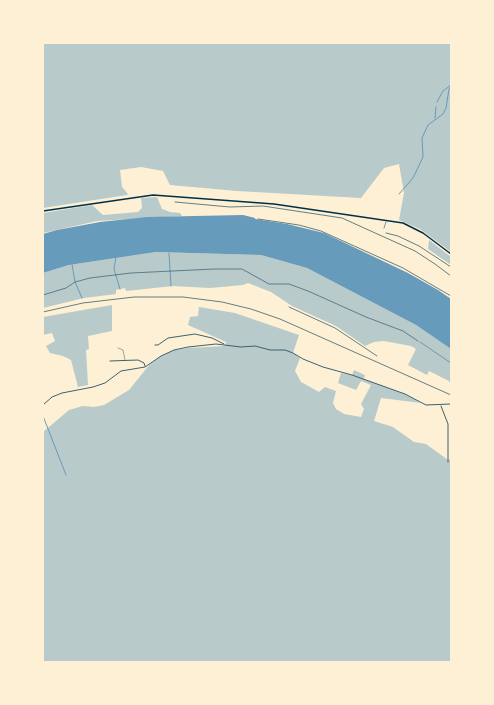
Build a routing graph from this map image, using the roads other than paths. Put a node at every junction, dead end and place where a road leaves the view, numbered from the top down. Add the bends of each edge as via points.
1 (43, 211) edge
2 (451, 254) edge
3 (420, 342) road end
4 (224, 344) junction
5 (155, 345) dead end
6 (118, 348) dead end
7 (110, 360) dead end
8 (124, 360) junction
9 (451, 363) edge
10 (146, 367) junction
11 (451, 404) edge
12 (43, 405) edge
13 (441, 406) junction
14 (448, 462) dead end

1 - 2 main road via 153,195 274,204 403,223 423,233
3 - 9 lane
4 - 5 street via 195,334 168,338
4 - 10 street via 174,350
4 - 13 street via 293,352 323,367 401,392 426,405
6 - 8 lane via 123,350
7 - 8 street
8 - 10 street via 138,360
10 - 12 street via 121,371 105,383 52,396
11 - 13 street
13 - 14 street via 448,424

